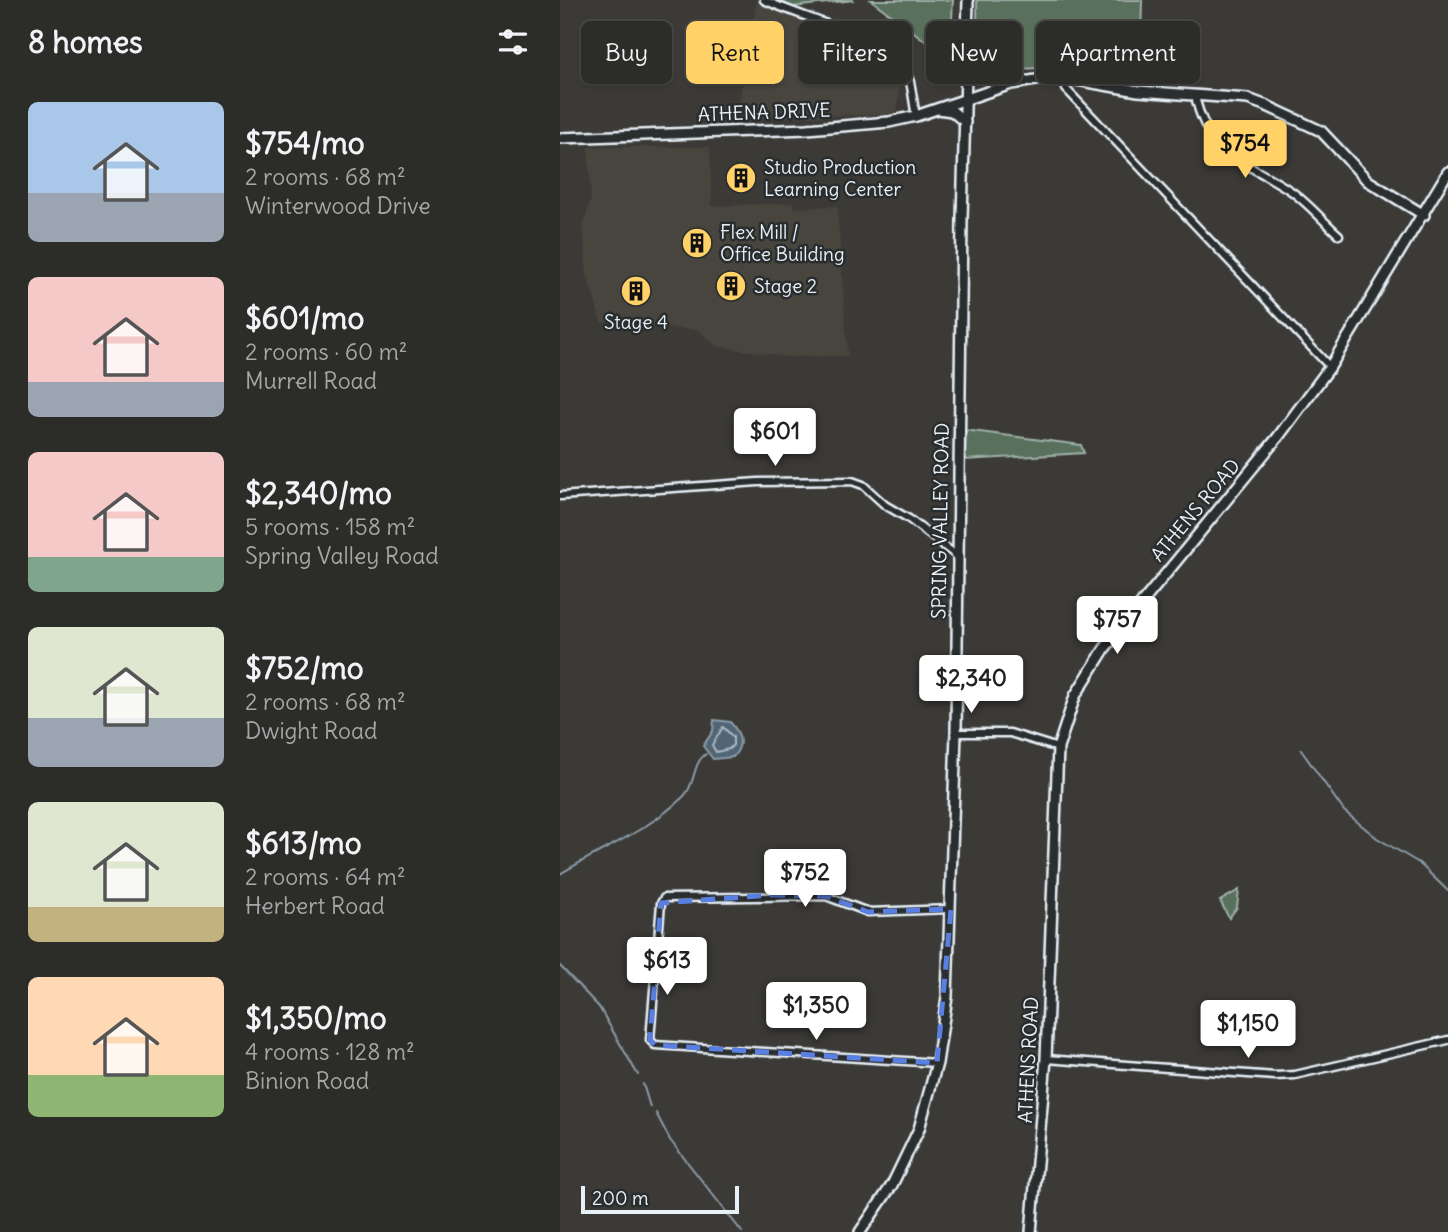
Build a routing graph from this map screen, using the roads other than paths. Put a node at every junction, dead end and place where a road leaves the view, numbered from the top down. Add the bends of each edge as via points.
1 (764, 0) edge
2 (968, 0) edge
3 (967, 21) edge
4 (1036, 80) edge
5 (966, 84) edge
6 (974, 84) edge
7 (1064, 84) edge
8 (1102, 84) edge
9 (984, 91) junction
10 (1195, 96) junction
11 (966, 98) junction
12 (936, 108) junction
13 (916, 116) junction
14 (965, 122) junction
15 (560, 138) edge
16 (1448, 172) edge
17 (1424, 215) junction
18 (1339, 235) dead end
19 (1330, 367) junction
20 (560, 496) edge
21 (957, 556) junction
22 (956, 733) junction
23 (1058, 748) junction
24 (951, 909) junction
25 (1448, 1040) edge
26 (1046, 1059) junction
27 (937, 1063) junction
28 (860, 1232) edge
29 (1031, 1232) edge

1 - 13 street via 899,58 909,78
2 - 3 street, SPRING VALLEY ROAD
4 - 9 street, ATHENA DRIVE
5 - 11 street, SPRING VALLEY ROAD
6 - 9 street
7 - 19 street
8 - 10 street, ATHENA DRIVE
9 - 11 street, ATHENA DRIVE
10 - 17 street, ATHENA DRIVE via 1248,99 1321,131 1368,181
10 - 18 street via 1210,138 1293,192
11 - 12 street, ATHENA DRIVE
11 - 14 street, SPRING VALLEY ROAD
12 - 13 street, ATHENA DRIVE
12 - 14 street via 952,111
13 - 15 street, ATHENA DRIVE via 807,129
14 - 21 street, SPRING VALLEY ROAD
16 - 17 street, ATHENS ROAD
17 - 19 street, ATHENS ROAD
19 - 23 street, ATHENS ROAD via 1094,663 1068,712
20 - 21 street via 758,482 852,481
21 - 22 street, SPRING VALLEY ROAD
22 - 23 street via 1010,733
22 - 24 street, SPRING VALLEY ROAD
23 - 26 street, ATHENS ROAD
24 - 27 street, SPRING VALLEY ROAD via 947,997
24 - 27 street via 868,912 825,896 664,898 659,929 650,1040 658,1046
25 - 26 street via 1275,1076
26 - 29 street, ATHENS ROAD
27 - 28 street, SPRING VALLEY ROAD via 909,1150

